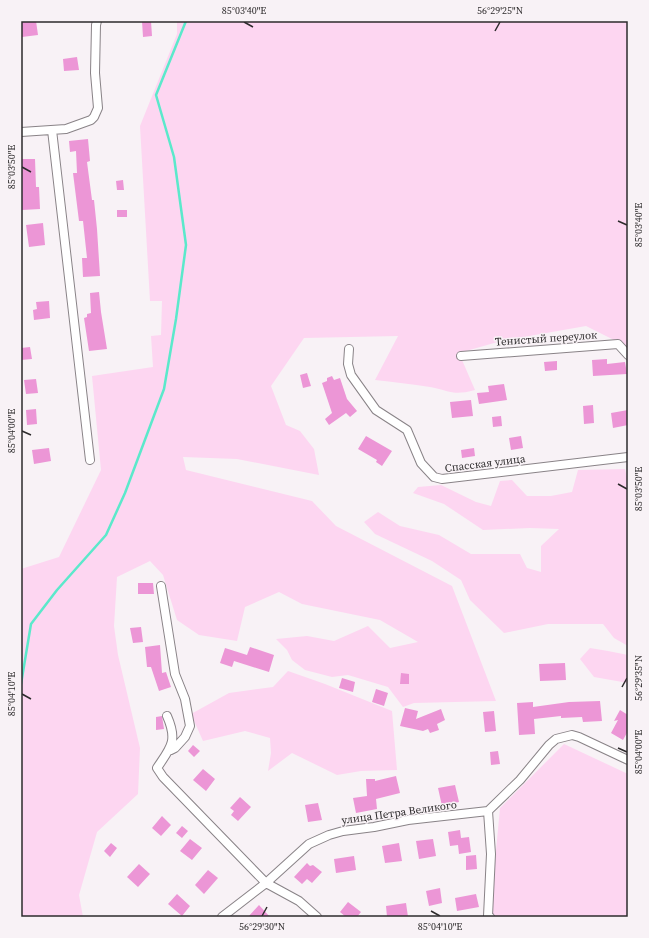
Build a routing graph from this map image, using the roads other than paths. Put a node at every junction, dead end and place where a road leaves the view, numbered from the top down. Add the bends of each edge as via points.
1 (97, 21) edge
2 (52, 130) junction
3 (21, 132) edge
4 (349, 349) dead end
5 (628, 355) edge
6 (461, 356) dead end
7 (628, 457) edge
8 (90, 460) dead end
9 (161, 586) dead end
10 (167, 716) dead end
11 (169, 751) junction
12 (628, 760) edge
13 (488, 812) junction
14 (266, 883) junction
15 (222, 917) edge
16 (317, 917) edge
17 (488, 917) edge

1 - 2 street via 96,115 91,120
2 - 3 street
2 - 8 street
4 - 7 street, Спасская улица via 348,364 351,375 376,410 407,430 422,464 438,479
5 - 6 street, Тенистый переулок via 618,344
9 - 11 street via 175,674 185,699 190,726 175,748
10 - 11 street via 173,741
11 - 14 street via 158,768 163,777
12 - 13 street via 579,737 564,736 549,745 520,780
13 - 14 street, улица Петра Великого via 408,820 329,835 309,844
13 - 17 street via 491,854
14 - 15 street, улица Петра Великого
14 - 16 street via 299,901

